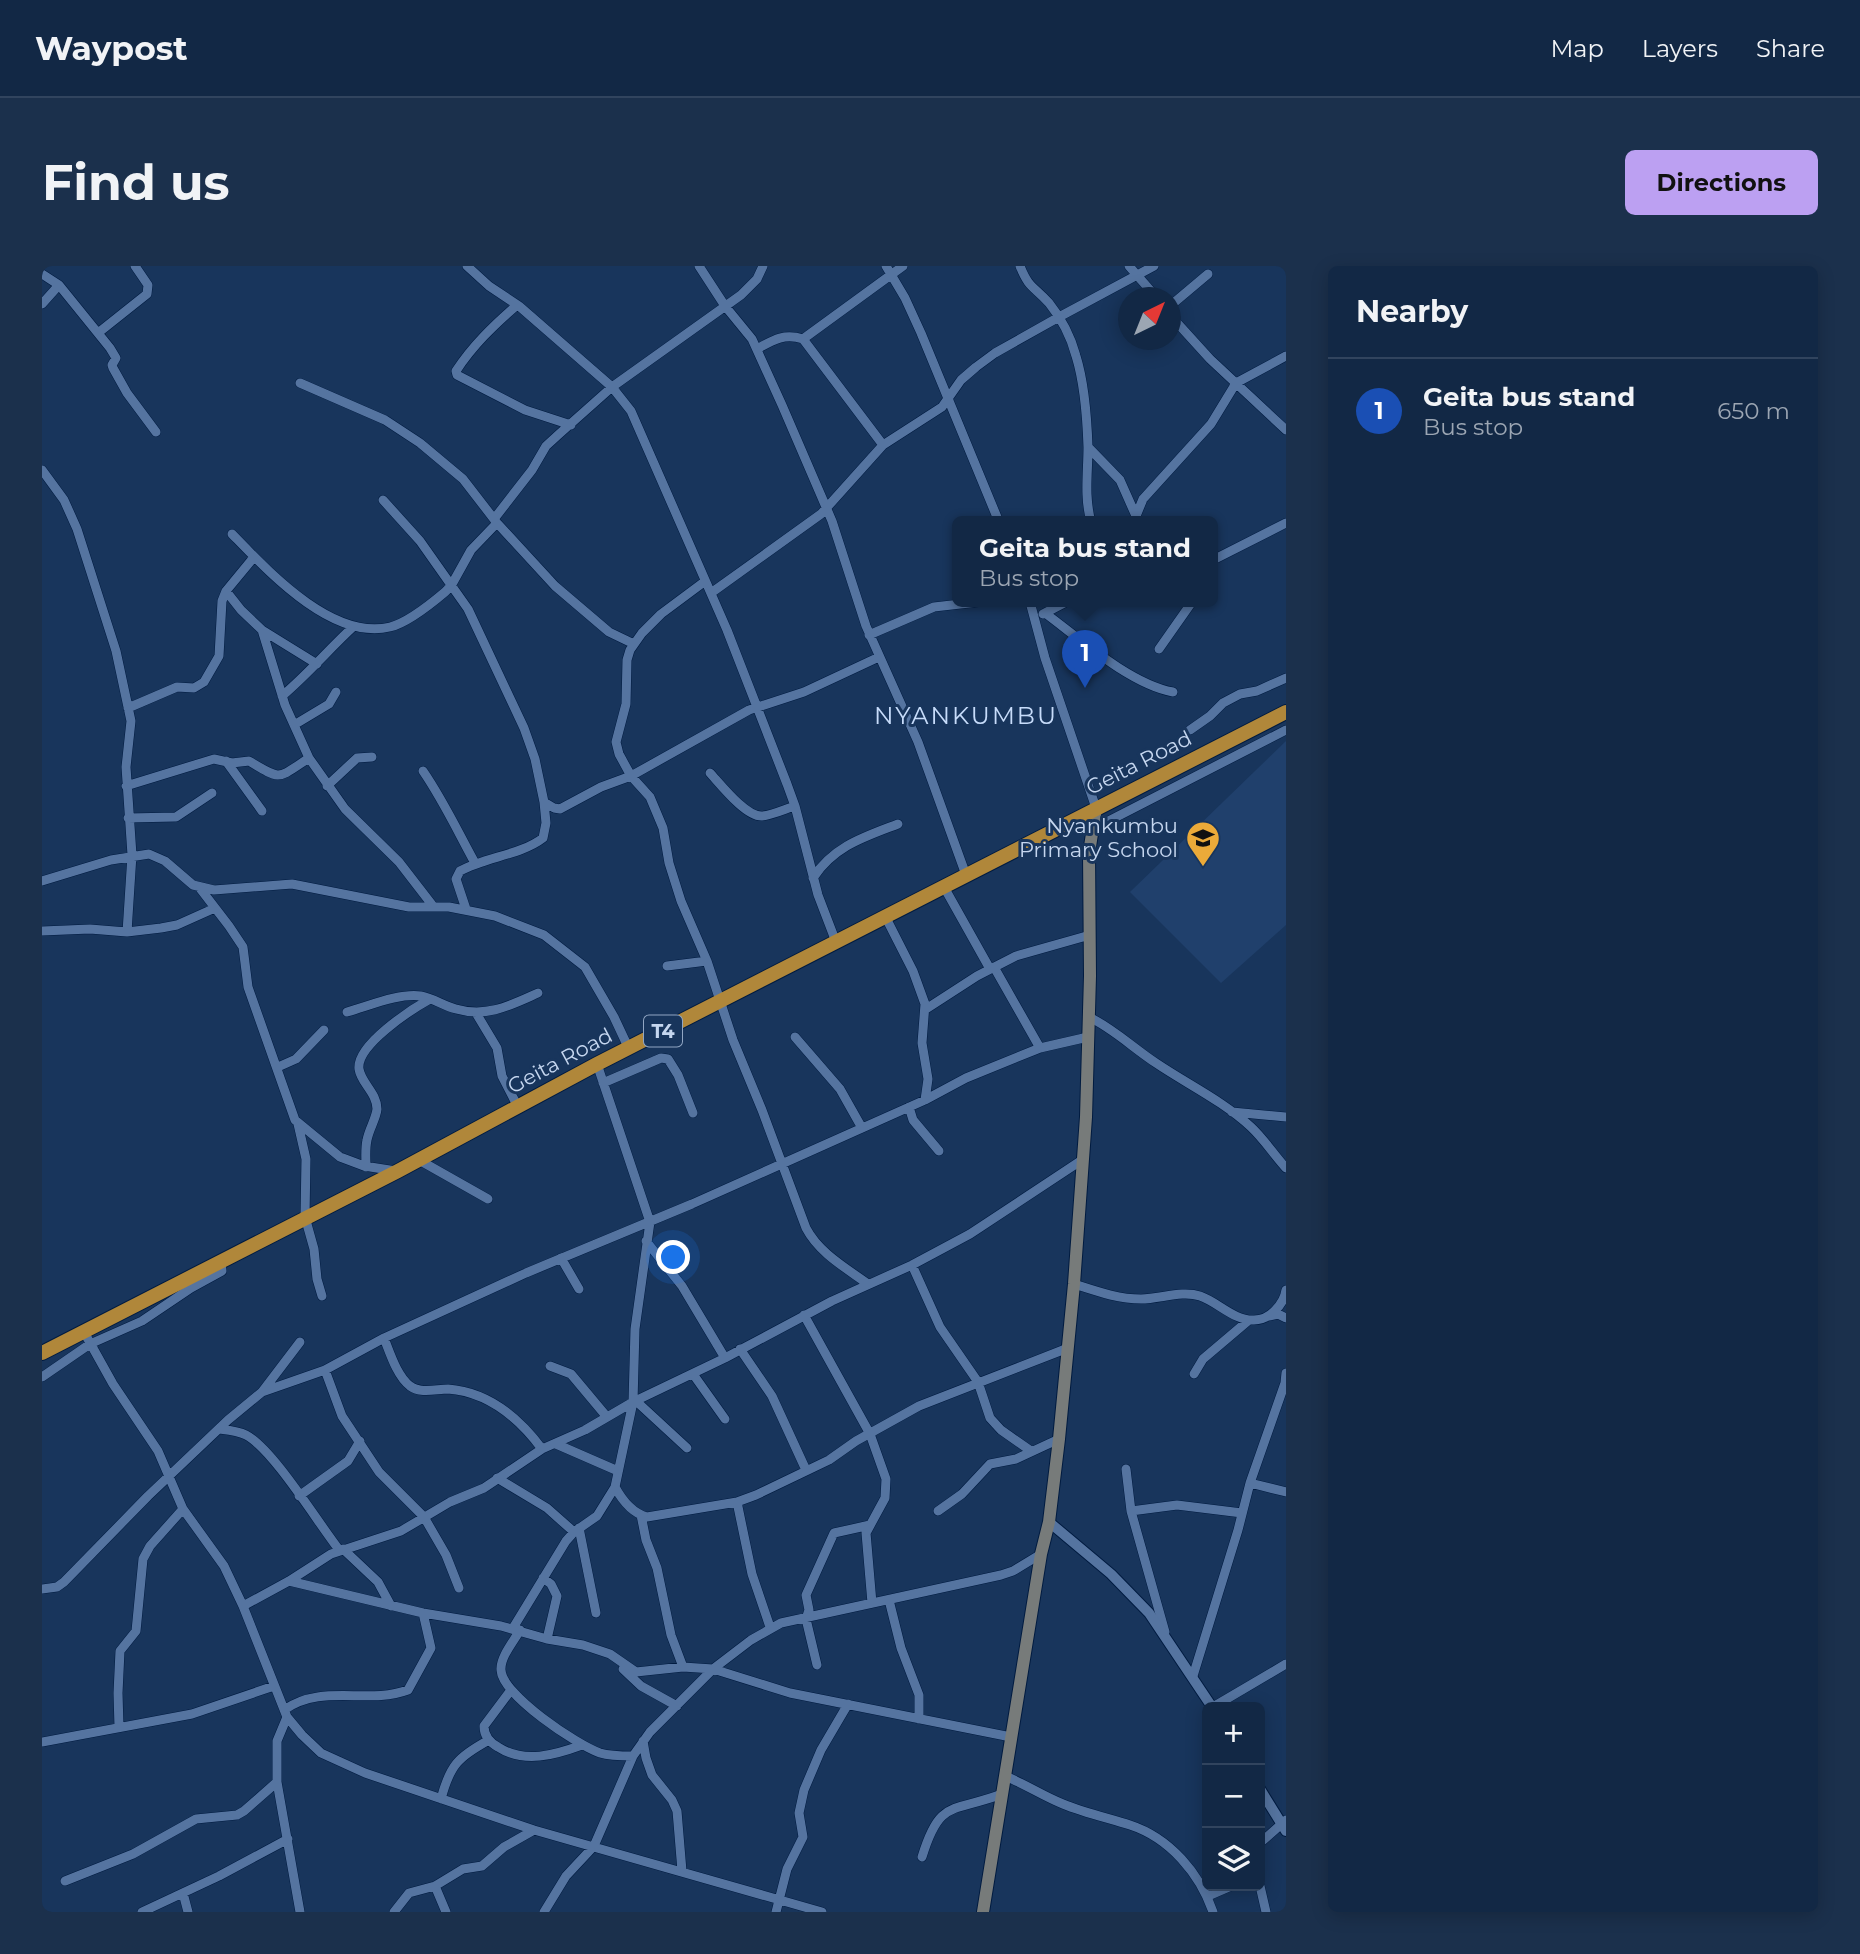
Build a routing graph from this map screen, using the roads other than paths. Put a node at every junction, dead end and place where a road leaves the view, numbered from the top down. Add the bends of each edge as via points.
1 (467, 266) edge
2 (699, 266) edge
3 (763, 266) edge
4 (886, 266) edge
5 (904, 266) edge
6 (1020, 266) edge
7 (1129, 266) edge
8 (1154, 266) edge
9 (134, 267) edge
10 (42, 274) edge
11 (1208, 274) dead end
12 (892, 275) junction
13 (1138, 275) junction
14 (59, 285) junction
15 (1148, 287) edge
16 (1181, 297) edge
17 (42, 304) edge
18 (517, 305) junction
19 (725, 306) junction
20 (1059, 317) junction
21 (1181, 327) edge
22 (98, 333) junction
23 (803, 339) junction
24 (757, 349) junction
25 (1286, 356) edge
26 (300, 383) dead end
27 (1236, 383) junction
28 (612, 387) junction
29 (948, 399) junction
30 (571, 425) junction
31 (1286, 430) edge
32 (156, 432) dead end
33 (883, 445) junction
34 (1088, 447) junction
35 (42, 470) edge
36 (383, 500) dead end
37 (827, 508) junction
38 (997, 516) edge
39 (1090, 516) edge
40 (1135, 516) edge
41 (1137, 516) edge
42 (495, 521) junction
43 (1286, 523) edge
44 (232, 534) dead end
45 (254, 557) junction
46 (1218, 557) edge
47 (704, 582) junction
48 (451, 586) junction
49 (226, 591) junction
50 (711, 593) junction
51 (952, 605) edge
52 (1031, 607) edge
53 (1056, 607) edge
54 (1188, 607) edge
55 (1045, 613) junction
56 (1034, 619) junction
57 (354, 626) junction
58 (262, 630) junction
59 (869, 635) junction
60 (634, 644) junction
61 (1159, 649) dead end
62 (879, 657) junction
63 (317, 664) junction
64 (1286, 678) edge
65 (336, 692) dead end
66 (1172, 692) dead end
67 (282, 696) junction
68 (756, 707) junction
69 (128, 708) junction
70 (1286, 712) edge
71 (294, 725) junction
72 (1190, 730) dead end
73 (1286, 730) edge
74 (309, 758) junction
75 (372, 758) dead end
76 (226, 761) junction
77 (423, 771) dead end
78 (710, 773) dead end
79 (631, 776) junction
80 (126, 786) junction
81 (327, 786) junction
82 (212, 793) dead end
83 (544, 802) junction
84 (795, 806) junction
85 (1096, 808) junction
86 (262, 811) dead end
87 (128, 818) junction
88 (898, 824) dead end
89 (1091, 830) junction
90 (132, 855) junction
91 (475, 863) junction
92 (966, 875) junction
93 (813, 878) junction
94 (42, 881) edge
95 (199, 887) junction
96 (944, 887) junction
97 (433, 906) junction
98 (215, 908) junction
99 (466, 909) junction
100 (885, 916) junction
101 (42, 931) edge
102 (128, 932) junction
103 (1090, 935) junction
104 (836, 942) junction
105 (707, 961) junction
106 (667, 966) dead end
107 (992, 968) junction
108 (538, 993) dead end
109 (430, 999) junction
110 (719, 1002) junction
111 (926, 1009) junction
112 (347, 1012) dead end
113 (476, 1013) junction
114 (1089, 1017) junction
115 (324, 1030) dead end
116 (795, 1037) dead end
117 (1088, 1037) junction
118 (1040, 1048) junction
119 (629, 1049) junction
120 (597, 1064) junction
121 (278, 1067) junction
122 (603, 1083) junction
123 (925, 1100) junction
124 (518, 1107) junction
125 (909, 1107) junction
126 (1232, 1112) junction
127 (693, 1113) dead end
128 (1286, 1116) edge
129 (298, 1124) junction
130 (862, 1128) junction
131 (939, 1151) dead end
132 (419, 1160) junction
133 (1082, 1160) junction
134 (782, 1164) junction
135 (366, 1167) junction
136 (1286, 1168) edge
137 (398, 1171) junction
138 (488, 1199) dead end
139 (305, 1217) junction
140 (650, 1222) junction
141 (646, 1241) junction
142 (562, 1258) junction
143 (912, 1265) junction
144 (868, 1284) junction
145 (1074, 1284) junction
146 (579, 1289) dead end
147 (1286, 1290) edge
148 (323, 1296) dead end
149 (804, 1315) junction
150 (1267, 1316) junction
151 (1286, 1318) edge
152 (1249, 1320) junction
153 (87, 1338) junction
154 (384, 1338) junction
155 (300, 1342) dead end
156 (1068, 1348) junction
157 (740, 1349) junction
158 (42, 1353) edge
159 (725, 1358) junction
160 (550, 1366) dead end
161 (325, 1370) junction
162 (1286, 1373) edge
163 (693, 1374) junction
164 (1194, 1374) dead end
165 (42, 1377) edge
166 (978, 1382) junction
167 (1285, 1385) edge
168 (262, 1392) junction
169 (634, 1401) junction
170 (607, 1418) junction
171 (725, 1419) dead end
172 (219, 1429) junction
173 (870, 1434) junction
174 (1059, 1439) junction
175 (360, 1441) junction
176 (556, 1444) junction
177 (687, 1448) dead end
178 (542, 1449) junction
179 (1031, 1451) junction
180 (1126, 1469) dead end
181 (806, 1470) junction
182 (618, 1471) junction
183 (169, 1478) junction
184 (497, 1478) junction
185 (1250, 1483) junction
186 (615, 1487) junction
187 (1286, 1492) edge
188 (299, 1496) junction
189 (737, 1502) junction
190 (183, 1509) junction
191 (938, 1511) dead end
192 (1131, 1511) junction
193 (1242, 1513) junction
194 (640, 1515) junction
195 (424, 1517) junction
196 (1049, 1522) junction
197 (870, 1525) junction
198 (576, 1530) junction
199 (341, 1550) junction
200 (1041, 1553) junction
201 (543, 1578) junction
202 (289, 1581) junction
203 (459, 1588) dead end
204 (42, 1589) edge
205 (890, 1600) junction
206 (872, 1604) junction
207 (243, 1606) junction
208 (391, 1606) junction
209 (423, 1613) junction
210 (596, 1613) dead end
211 (806, 1619) junction
212 (770, 1627) junction
213 (517, 1629) junction
214 (1167, 1637) junction
215 (547, 1639) junction
216 (619, 1661) junction
217 (1286, 1664) edge
218 (817, 1665) dead end
219 (684, 1667) junction
220 (713, 1669) junction
221 (1193, 1676) junction
222 (274, 1686) junction
223 (512, 1689) junction
224 (1210, 1702) edge
225 (1221, 1702) edge
226 (848, 1704) junction
227 (677, 1706) junction
228 (285, 1713) junction
229 (919, 1719) junction
230 (119, 1727) junction
231 (1011, 1737) junction
232 (489, 1740) junction
233 (643, 1741) junction
234 (42, 1742) edge
235 (582, 1745) junction
236 (633, 1756) junction
237 (1005, 1776) junction
238 (276, 1782) junction
239 (1002, 1794) junction
240 (1265, 1796) edge
241 (441, 1799) junction
242 (1285, 1825) edge
243 (534, 1830) junction
244 (288, 1839) junction
245 (1265, 1839) edge
246 (594, 1846) junction
247 (922, 1857) dead end
248 (682, 1871) junction
249 (65, 1881) dead end
250 (435, 1886) junction
251 (1220, 1891) edge
252 (1261, 1891) edge
253 (183, 1893) junction
254 (1208, 1896) junction
255 (778, 1900) junction
256 (142, 1912) edge
257 (188, 1912) edge
258 (300, 1912) edge
259 (394, 1912) edge
260 (446, 1912) edge
261 (544, 1912) edge
262 (776, 1912) edge
263 (822, 1912) edge
264 (982, 1912) edge
265 (1213, 1912) edge
266 (1266, 1912) edge

1 - 18 street
2 - 19 street
3 - 19 street via 751,286
4 - 12 street
5 - 12 street
6 - 20 street via 1027,283
7 - 13 street
8 - 13 street
9 - 22 street via 148,285 147,293
10 - 14 street
11 - 16 street
12 - 23 street
12 - 29 street
13 - 15 street
13 - 20 street
14 - 17 street
14 - 22 street
18 - 28 street
18 - 30 street via 481,338 457,375 525,410
19 - 24 street
19 - 28 street
20 - 29 street via 991,356 961,380
20 - 34 street via 1076,355
21 - 27 street
22 - 32 street via 115,354 113,366 127,393
23 - 24 street via 779,337
23 - 33 street
24 - 37 street
25 - 27 street
26 - 42 street via 385,420 420,443 463,479
27 - 31 street
27 - 41 street via 1216,416 1146,496
28 - 30 street
28 - 47 street via 638,424
29 - 33 street
29 - 38 street
30 - 42 street via 546,446
33 - 37 street
34 - 39 street
34 - 40 street via 1120,480
35 - 69 street via 64,500 77,529 112,639
36 - 48 street via 420,541
37 - 50 street
37 - 59 street
42 - 48 street via 471,550
42 - 60 street via 555,586 609,632
43 - 46 street
44 - 45 street
45 - 49 street
45 - 57 street via 299,598
47 - 50 street
47 - 60 street via 661,614
48 - 57 street via 399,624
48 - 83 street via 468,609 524,728
49 - 58 street
49 - 69 street via 219,614 219,656 204,682 194,688 177,687
50 - 68 street
51 - 59 street via 934,607
52 - 56 street
53 - 55 street
54 - 61 street
55 - 56 street
55 - 66 street via 1138,679
56 - 85 street
57 - 63 street
58 - 63 street
58 - 67 street
59 - 62 street
60 - 79 street via 627,660 626,704 615,742
62 - 68 street via 804,692
62 - 92 street via 918,742
63 - 67 street
64 - 72 street via 1223,703
65 - 71 street via 329,704
67 - 71 street
68 - 79 street
68 - 84 street
69 - 80 street via 131,732
70 - 85 highway, Geita Road / T4
71 - 74 street
73 - 89 street
74 - 76 street via 274,776 249,761
74 - 81 street
75 - 81 street via 357,758
76 - 80 street via 214,760
76 - 86 street
77 - 91 street
78 - 84 street via 756,816
79 - 83 street via 559,809
79 - 105 street via 655,807 681,901
80 - 87 street
81 - 97 street via 399,862
82 - 87 street via 176,817
83 - 91 street via 542,838 526,848
84 - 93 street
85 - 89 main road
85 - 92 highway, Geita Road / T4
87 - 90 street
88 - 93 street via 846,844
89 - 103 main road
90 - 94 street
90 - 95 street via 154,855
90 - 102 street
91 - 99 street via 460,871 456,879
92 - 96 highway, Geita Road / T4
93 - 104 street
95 - 97 street via 228,891 292,884 409,907
95 - 98 street
96 - 100 highway, Geita Road / T4
96 - 107 street
97 - 99 street
98 - 102 street via 177,925
98 - 121 street via 243,947 248,987
99 - 119 street via 529,927 570,954 592,977
100 - 104 highway, Geita Road / T4
100 - 111 street
101 - 102 street
103 - 107 street via 1016,956
103 - 114 main road
104 - 110 highway, Geita Road / T4
105 - 106 street
105 - 110 street
107 - 111 street
107 - 118 street
108 - 113 street via 493,1012
109 - 112 street via 408,997
109 - 113 street
109 - 135 street via 377,1037 359,1065 377,1109 366,1141
110 - 119 highway, Geita Road / T4
110 - 134 street
111 - 123 street via 922,1043 928,1079
113 - 124 street via 497,1048 502,1076
114 - 117 main road
114 - 126 street
115 - 121 street via 296,1059
116 - 130 street via 840,1089
117 - 118 street
117 - 133 main road
118 - 123 street
119 - 120 highway, Geita Road / T4
120 - 122 street
120 - 124 highway, Geita Road / T4
121 - 129 street
122 - 127 street via 668,1059
122 - 140 street
123 - 125 street
124 - 132 highway, Geita Road / T4
125 - 130 street
125 - 131 street via 913,1120
126 - 128 street
126 - 136 street
129 - 135 street via 341,1157
129 - 139 street via 306,1159
130 - 134 street
132 - 137 highway, Geita Road / T4
132 - 138 street
133 - 143 street via 970,1234
133 - 145 main road
134 - 140 street
134 - 144 street via 812,1240
135 - 137 street
137 - 139 highway, Geita Road / T4
139 - 148 street
139 - 153 highway, Geita Road / T4
140 - 141 street
140 - 142 street
141 - 159 street via 682,1286
141 - 169 street via 635,1329
142 - 146 street
142 - 154 street
143 - 144 street
143 - 166 street via 940,1327
144 - 149 street
145 - 152 street via 1126,1299 1190,1294
145 - 156 main road
147 - 150 street via 1283,1303
149 - 157 street
149 - 173 street
150 - 151 street
150 - 152 street
152 - 164 street via 1203,1359
153 - 158 highway, Geita Road / T4
153 - 165 street
153 - 183 street via 147,1432
154 - 161 street
154 - 178 street via 412,1387 458,1391 493,1402 522,1424
155 - 168 street
156 - 166 street
156 - 174 main road
157 - 159 street
157 - 181 street via 772,1396
159 - 163 street
160 - 170 street via 571,1374
161 - 168 street
161 - 175 street via 342,1416
162 - 167 street
163 - 169 street
163 - 171 street
166 - 173 street via 919,1406
166 - 179 street via 990,1418
167 - 185 street
168 - 172 street
169 - 170 street
169 - 177 street
169 - 182 street
170 - 176 street
172 - 183 street
172 - 188 street via 250,1438
173 - 181 street
173 - 197 street via 886,1479 885,1498
174 - 179 street
174 - 196 main road
175 - 188 street via 348,1461
175 - 195 street via 379,1472
176 - 178 street
176 - 182 street
178 - 184 street
179 - 191 street via 990,1464
180 - 192 street
181 - 189 street
182 - 186 street
183 - 190 street
183 - 204 street via 64,1582
184 - 195 street
184 - 198 street
185 - 187 street
185 - 193 street
186 - 194 street
186 - 198 street via 597,1516
188 - 199 street
189 - 194 street
189 - 212 street via 752,1574
190 - 207 street via 216,1554
190 - 230 street via 143,1559 136,1631 120,1650
192 - 193 street via 1177,1505
192 - 214 street
193 - 221 street
194 - 219 street via 671,1635
195 - 199 street via 388,1536
195 - 203 street
196 - 200 main road
196 - 214 street via 1111,1574
197 - 206 street via 865,1542
197 - 211 street via 832,1536 808,1587
198 - 201 street
198 - 210 street
199 - 202 street
199 - 208 street via 378,1582
200 - 205 street via 1001,1575
200 - 231 main road
201 - 213 street
201 - 215 street via 557,1596
202 - 207 street
202 - 208 street
205 - 206 street
205 - 229 street via 919,1695
206 - 211 street
207 - 222 street
208 - 209 street
209 - 213 street
209 - 228 street via 431,1647 408,1690 313,1696 292,1704
211 - 212 street
211 - 218 street
212 - 220 street
213 - 215 street
213 - 223 street via 501,1671
214 - 221 street
215 - 216 street via 583,1645
216 - 219 street via 636,1672
216 - 227 street via 641,1686
217 - 225 street
219 - 220 street
220 - 226 street via 771,1689
220 - 227 street
221 - 224 street
222 - 228 street
222 - 230 street via 192,1714
223 - 232 street via 484,1726
223 - 235 street
226 - 229 street
226 - 255 street via 804,1790 799,1813 803,1837
227 - 233 street
228 - 238 street via 277,1741
228 - 241 street via 329,1758
229 - 231 street
230 - 234 street
231 - 237 main road
232 - 235 street via 505,1751 527,1757
232 - 241 street via 453,1765
233 - 236 street
233 - 248 street via 652,1775 677,1811
235 - 236 street via 601,1753
236 - 246 street
237 - 239 main road
237 - 254 street via 1063,1804 1131,1825 1159,1839 1189,1868
238 - 244 street
238 - 249 street via 237,1815 196,1819 133,1854
239 - 247 street via 946,1812 934,1825
239 - 264 main road
240 - 242 street
241 - 243 street
242 - 245 street
243 - 246 street
243 - 250 street via 482,1866 463,1870
244 - 253 street
244 - 258 street
246 - 248 street
246 - 261 street via 566,1876
248 - 255 street
250 - 259 street via 407,1894
250 - 260 street
251 - 254 street
252 - 266 street
253 - 256 street
253 - 257 street
254 - 265 street
255 - 262 street
255 - 263 street

